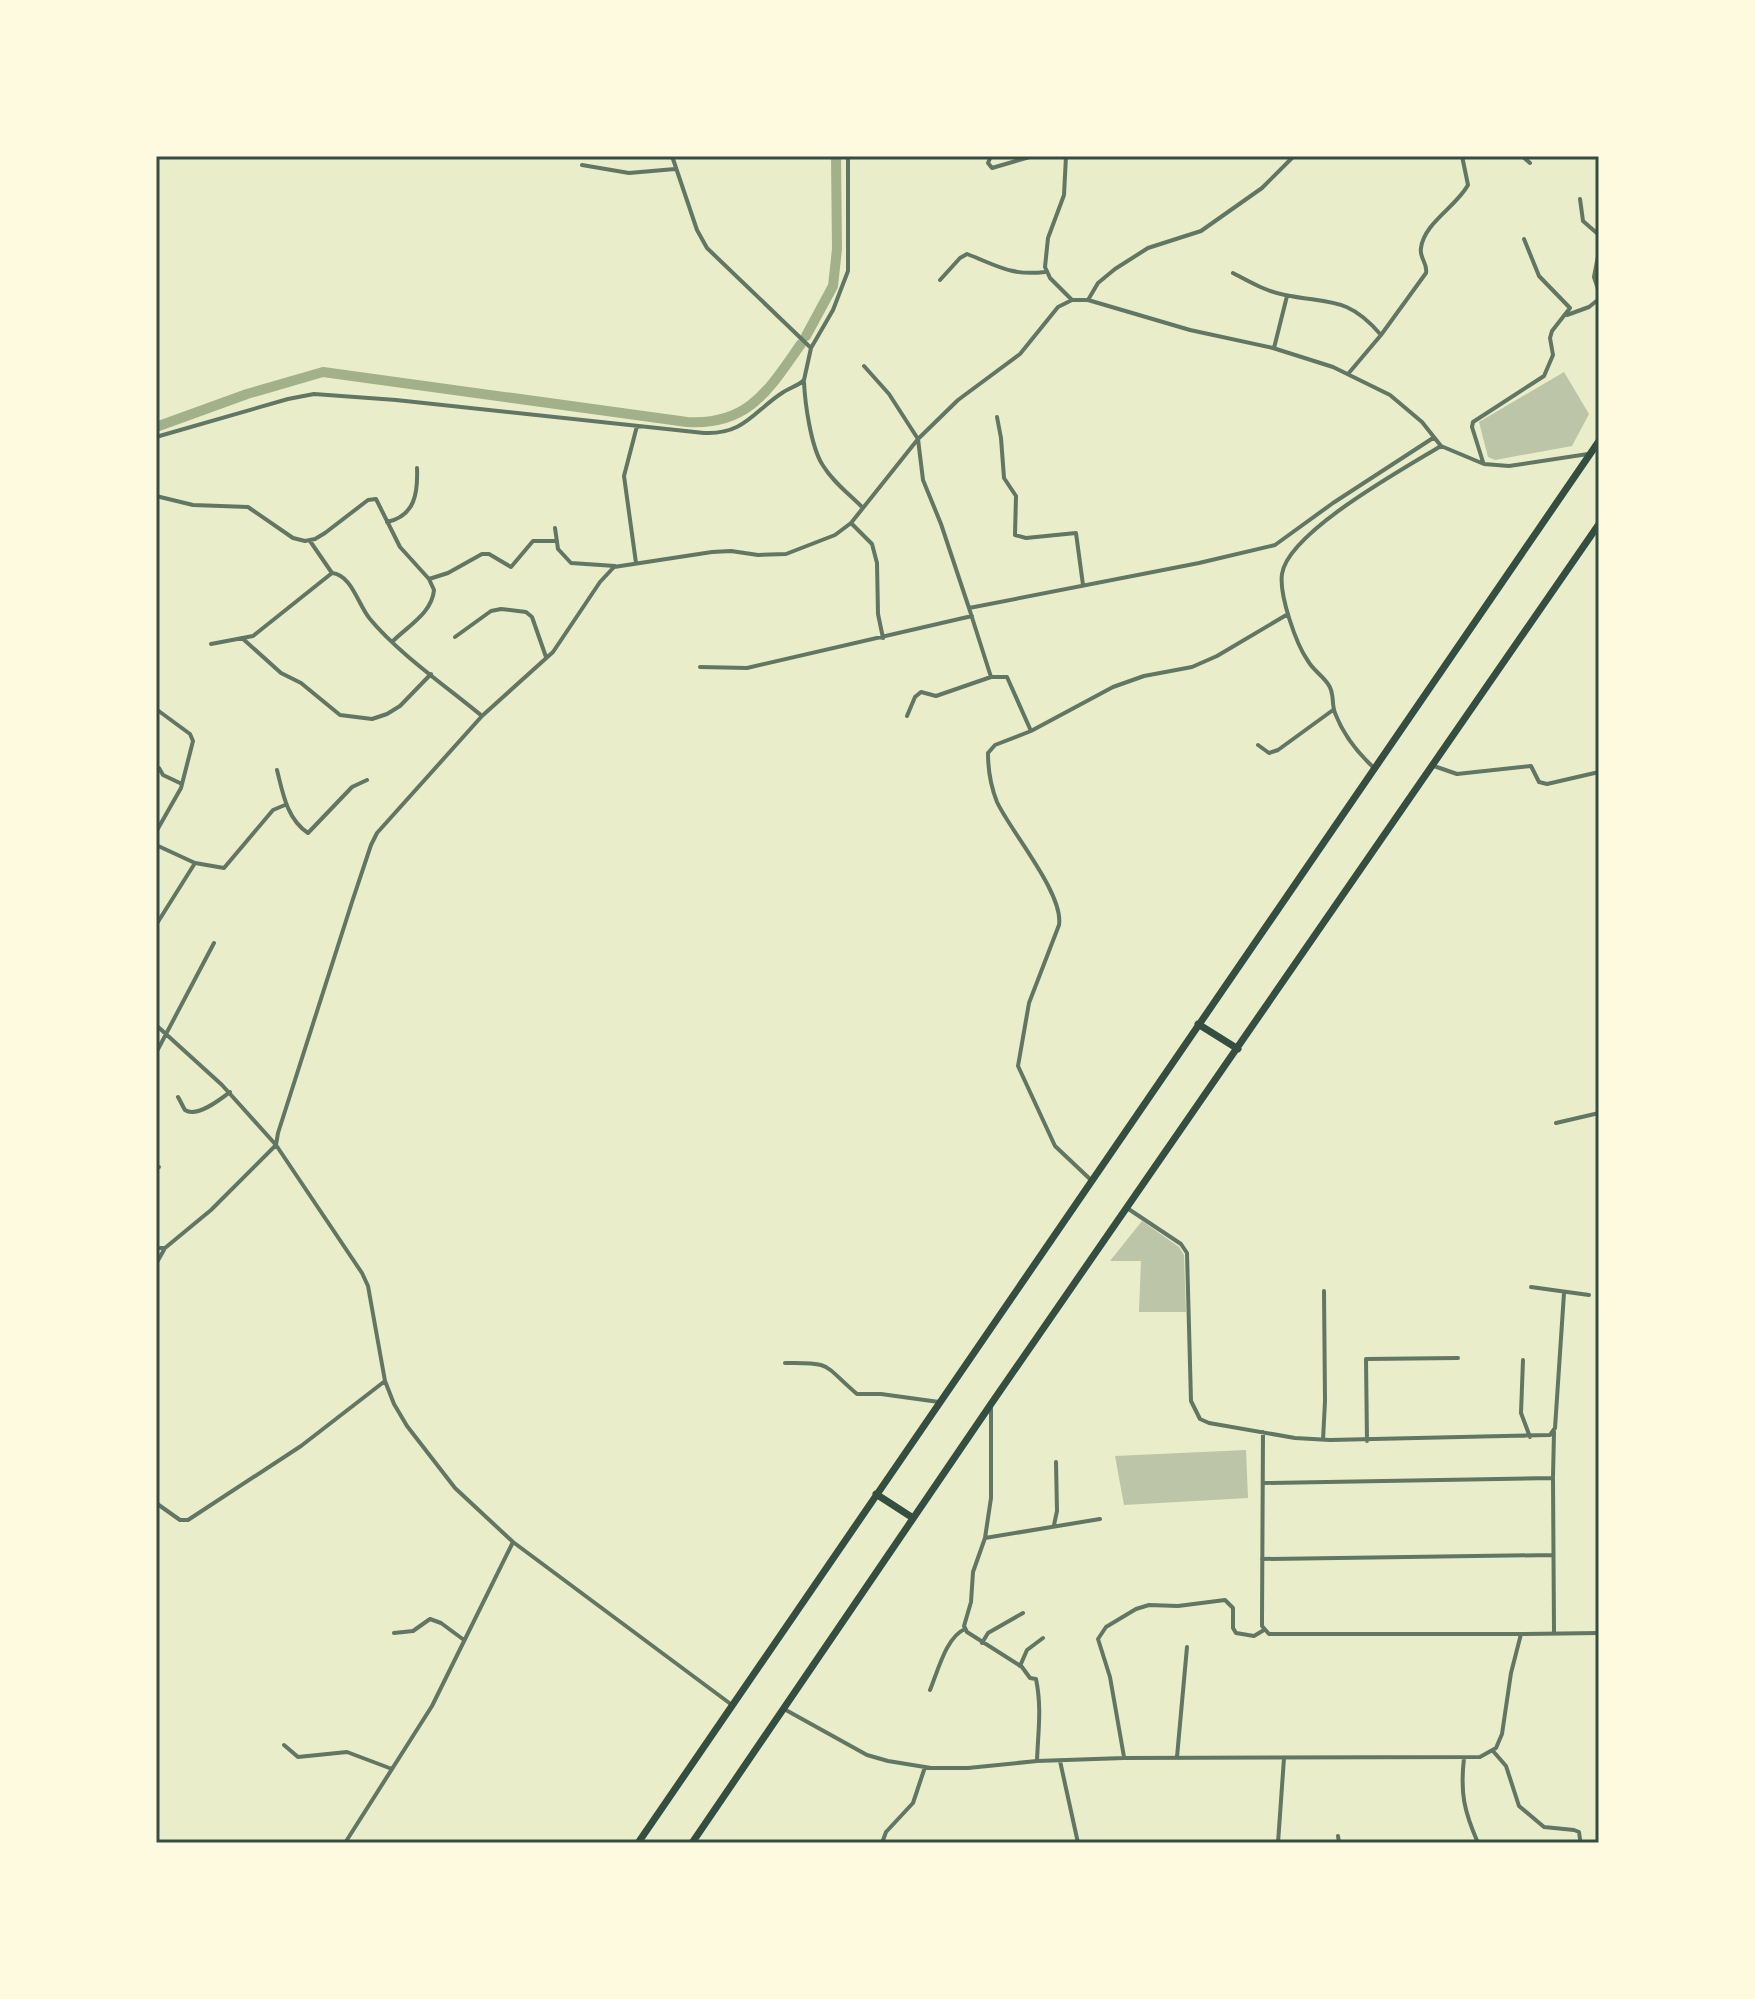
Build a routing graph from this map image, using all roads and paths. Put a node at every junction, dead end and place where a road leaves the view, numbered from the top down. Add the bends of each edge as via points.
1 (672, 156) edge
2 (848, 156) edge
3 (991, 156) edge
4 (1033, 156) edge
5 (1066, 156) edge
6 (1294, 156) edge
7 (1462, 156) edge
8 (1522, 156) edge
9 (1530, 163) dead end
10 (582, 165) dead end
11 (675, 169) junction
12 (1580, 199) dead end
13 (1599, 235) edge
14 (1524, 239) dead end
15 (1599, 251) edge
16 (1045, 272) junction
17 (1233, 273) dead end
18 (940, 280) dead end
19 (1599, 292) edge
20 (1287, 296) junction
21 (1599, 299) edge
22 (1072, 300) junction
23 (1088, 300) junction
24 (1565, 316) junction
25 (1381, 335) junction
26 (811, 348) junction
27 (1273, 348) junction
28 (864, 366) dead end
29 (1348, 374) junction
30 (804, 380) junction
31 (997, 417) dead end
32 (637, 426) junction
33 (156, 437) edge
34 (1433, 438) junction
35 (918, 439) junction
36 (1599, 441) edge
37 (1441, 446) junction
38 (1591, 454) junction
39 (1484, 464) junction
40 (417, 468) dead end
41 (156, 496) edge
42 (862, 507) junction
43 (386, 522) junction
44 (851, 523) junction
45 (1599, 524) edge
46 (555, 528) dead end
47 (310, 541) junction
48 (557, 541) junction
49 (636, 563) junction
50 (617, 566) junction
51 (332, 573) junction
52 (429, 579) junction
53 (1083, 585) junction
54 (969, 608) junction
55 (1288, 614) junction
56 (972, 616) junction
57 (455, 637) dead end
58 (242, 638) junction
59 (883, 638) junction
60 (393, 641) junction
61 (211, 644) dead end
62 (546, 658) junction
63 (700, 667) dead end
64 (431, 674) junction
65 (991, 677) junction
66 (156, 709) edge
67 (1333, 710) junction
68 (482, 716) junction
69 (907, 716) dead end
70 (1031, 731) junction
71 (1258, 745) dead end
72 (1431, 765) junction
73 (159, 768) dead end
74 (1376, 769) junction
75 (277, 770) dead end
76 (1599, 772) edge
77 (367, 780) dead end
78 (183, 784) junction
79 (285, 805) junction
80 (159, 821) edge
81 (156, 832) edge
82 (156, 845) edge
83 (195, 863) junction
84 (156, 925) edge
85 (214, 943) dead end
86 (1198, 1024) junction
87 (156, 1025) edge
88 (166, 1032) junction
89 (1238, 1049) junction
90 (156, 1053) edge
91 (230, 1092) junction
92 (178, 1097) dead end
93 (1599, 1113) edge
94 (1556, 1123) dead end
95 (276, 1145) junction
96 (1092, 1180) junction
97 (1127, 1208) junction
98 (156, 1248) edge
99 (165, 1248) junction
100 (156, 1264) edge
101 (1531, 1287) dead end
102 (1324, 1291) dead end
103 (1564, 1293) junction
104 (1589, 1295) dead end
105 (1458, 1358) dead end
106 (1523, 1360) dead end
107 (785, 1363) dead end
108 (385, 1381) junction
109 (939, 1402) junction
110 (991, 1404) junction
111 (1263, 1432) junction
112 (1554, 1432) junction
113 (1530, 1437) junction
114 (1323, 1440) junction
115 (1367, 1441) junction
116 (1056, 1462) dead end
117 (1553, 1478) junction
118 (1263, 1483) junction
119 (876, 1494) junction
120 (156, 1503) edge
121 (913, 1518) junction
122 (1100, 1519) dead end
123 (1054, 1525) junction
124 (985, 1538) junction
125 (513, 1542) junction
126 (1553, 1555) junction
127 (1262, 1559) junction
128 (1023, 1613) dead end
129 (965, 1629) junction
130 (1264, 1630) junction
131 (394, 1633) dead end
132 (1554, 1633) junction
133 (1599, 1633) edge
134 (1521, 1634) junction
135 (1043, 1638) dead end
136 (465, 1641) junction
137 (982, 1643) junction
138 (1187, 1647) dead end
139 (1020, 1666) junction
140 (930, 1690) dead end
141 (732, 1705) junction
142 (784, 1709) junction
143 (284, 1745) dead end
144 (1492, 1751) junction
145 (1284, 1757) junction
146 (1124, 1758) junction
147 (1177, 1758) junction
148 (1464, 1758) junction
149 (1037, 1761) junction
150 (1060, 1761) junction
151 (925, 1767) junction
152 (392, 1769) junction
153 (1338, 1836) dead end
154 (1580, 1839) dead end
155 (345, 1843) edge
156 (638, 1843) edge
157 (692, 1843) edge
158 (882, 1843) edge
159 (1078, 1843) edge
160 (1278, 1843) edge
161 (1339, 1843) edge
162 (1478, 1843) edge

1 - 11 street
2 - 26 street via 848,271
3 - 4 street via 992,168
5 - 16 street via 1064,195 1048,238
6 - 23 street via 1262,188 1201,231 1148,248 1115,269
7 - 25 street via 1466,189 1426,235 1420,250 1426,273
8 - 9 street
10 - 11 street via 629,173
11 - 26 street via 707,248
12 - 13 street via 1583,221
14 - 24 street via 1539,276 1569,306
15 - 19 street via 1594,277
16 - 18 street via 1003,270 967,254
16 - 22 street
17 - 20 street
20 - 25 street via 1350,309
20 - 27 street
21 - 24 street
22 - 23 street
22 - 35 street via 1058,307 1020,354 958,400
23 - 27 street
24 - 39 street via 1550,335 1553,355 1544,376 1473,422
25 - 29 street
26 - 30 street
27 - 29 street
28 - 35 street
29 - 34 street via 1401,403
30 - 32 street via 747,422 719,433
30 - 42 street via 819,457
31 - 53 street via 1004,478 1016,496 1015,535 1076,533
32 - 33 street via 314,394
32 - 49 street via 624,476
34 - 37 street
34 - 53 street via 1281,542
35 - 42 street
35 - 54 street via 923,480
36 - 38 main road
37 - 39 street
37 - 55 street via 1300,543 1282,573
38 - 39 street via 1509,466
38 - 74 main road
40 - 43 street via 412,507
41 - 47 street via 193,505 248,507 293,538
42 - 44 street
43 - 47 street via 380,502 371,498
43 - 52 street
44 - 49 street via 825,541 786,554 712,552
44 - 59 street via 872,544
45 - 72 main road
46 - 48 street
47 - 51 street
48 - 50 street via 564,558 575,565
48 - 52 street via 533,541 511,567 482,554
49 - 50 street
50 - 62 street
51 - 58 street via 253,636
51 - 60 street via 344,577 366,614
52 - 60 street via 432,600
53 - 54 street
54 - 56 street
55 - 67 street via 1308,661 1331,688
55 - 70 street via 1217,656 1113,687
56 - 59 street
56 - 65 street
57 - 62 street via 491,611 526,612
58 - 61 street
58 - 64 street via 285,677 301,683 340,715 372,719 387,714
59 - 63 street via 747,668
60 - 64 street
62 - 68 street
64 - 68 street
65 - 69 street via 936,696 921,692
65 - 70 street via 1007,677
66 - 78 street via 192,737
67 - 71 street via 1278,750 1269,753
67 - 74 street via 1353,746
68 - 95 street via 371,845
70 - 96 street via 988,753 996,799 1060,914 1029,1003 1018,1066 1055,1146
72 - 76 street via 1457,774 1531,766 1539,782 1547,784
72 - 89 main road
73 - 78 street
74 - 86 main road
75 - 79 street
77 - 79 street via 352,787 308,833
78 - 80 street
79 - 83 street via 269,814 224,868
80 - 81 street
82 - 83 street
83 - 84 street
85 - 88 street
86 - 89 main road
86 - 96 main road
87 - 88 street
88 - 90 street
88 - 91 street
89 - 97 main road
91 - 92 street via 214,1106 189,1111
91 - 95 street
93 - 94 street
95 - 99 street
95 - 108 street via 367,1283
96 - 109 main road
97 - 110 main road
97 - 111 street via 1187,1253 1193,1410 1209,1423
98 - 99 street
99 - 100 street
101 - 103 street
102 - 114 street
103 - 104 street
103 - 112 street
105 - 115 street via 1366,1359
106 - 113 street via 1521,1413
107 - 109 street via 818,1362 857,1394
108 - 120 street via 301,1446 188,1520
108 - 125 street via 401,1417 455,1488
109 - 119 main road
110 - 121 main road
110 - 124 street via 991,1498
111 - 114 street
111 - 118 street
112 - 113 street
112 - 117 street
113 - 115 street
114 - 115 street
116 - 123 street
117 - 118 street
117 - 126 street
118 - 127 street
119 - 121 main road
119 - 141 main road
121 - 142 main road
122 - 123 street
123 - 124 street
124 - 129 street via 973,1572
125 - 136 street
125 - 141 street
126 - 127 street
126 - 132 street
127 - 130 street
128 - 137 street via 988,1633
129 - 137 street
129 - 140 street via 951,1641
130 - 134 street via 1279,1635
130 - 146 street via 1254,1636 1236,1633 1233,1608 1225,1600 1149,1605 1106,1627 1098,1639
131 - 136 street via 413,1631 430,1619
132 - 133 street
132 - 134 street
134 - 144 street via 1502,1734
135 - 139 street via 1027,1650
136 - 152 street
137 - 139 street
138 - 147 street
139 - 149 street via 1036,1679 1041,1712
141 - 156 main road
142 - 151 street via 867,1755
142 - 157 main road
143 - 152 street via 298,1757 347,1752
144 - 148 street
144 - 154 street via 1506,1766 1519,1806 1544,1827 1574,1830
145 - 147 street
145 - 148 street
145 - 160 street
146 - 147 street
146 - 150 street
148 - 162 street via 1462,1793
149 - 150 street
149 - 151 street
150 - 159 street
151 - 158 street via 913,1803
152 - 155 street
153 - 161 street

